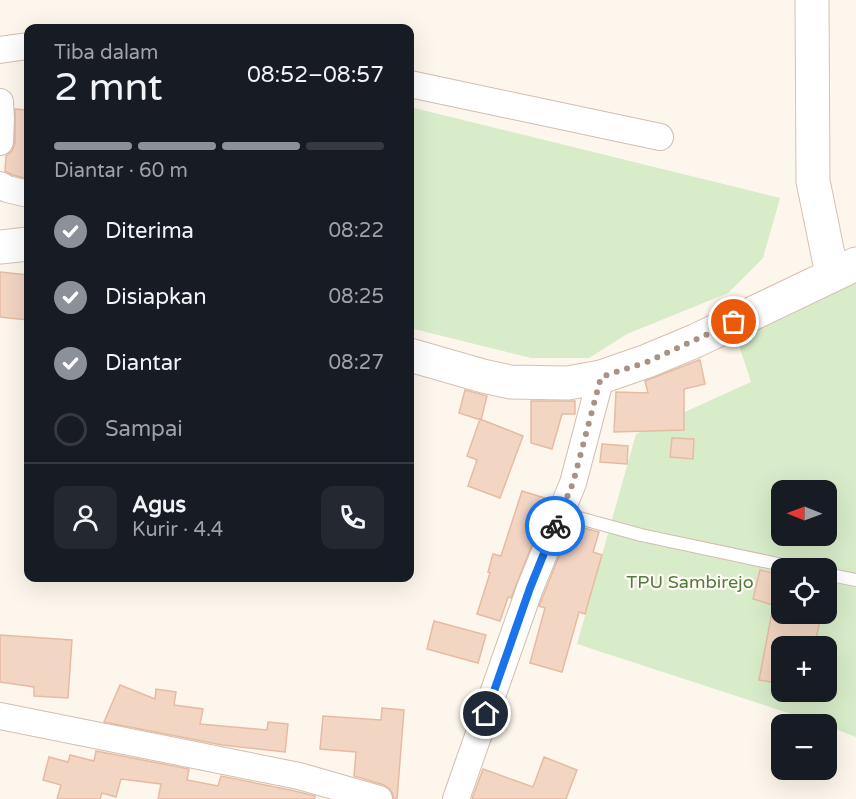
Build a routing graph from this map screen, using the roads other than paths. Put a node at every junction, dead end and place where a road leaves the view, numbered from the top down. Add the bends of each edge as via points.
1 (812, 0) edge
2 (24, 47) edge
3 (0, 50) edge
4 (414, 85) edge
5 (0, 102) edge
6 (660, 137) dead end
7 (0, 142) edge
8 (0, 185) edge
9 (24, 193) edge
10 (24, 244) edge
11 (0, 247) edge
12 (844, 269) edge
13 (414, 356) edge
14 (601, 377) junction
15 (561, 513) junction
16 (771, 563) edge
17 (837, 576) edge
18 (856, 580) edge
19 (0, 716) edge
20 (379, 799) edge
21 (456, 799) edge

1 - 12 main road via 813,181
2 - 3 street
4 - 6 street
5 - 7 street
8 - 9 street
10 - 11 main road
12 - 14 main road via 647,362
13 - 14 main road via 510,382 568,383
14 - 15 street via 573,483
15 - 16 lane via 641,536
15 - 21 street via 530,588
17 - 18 lane
19 - 20 street via 299,776

